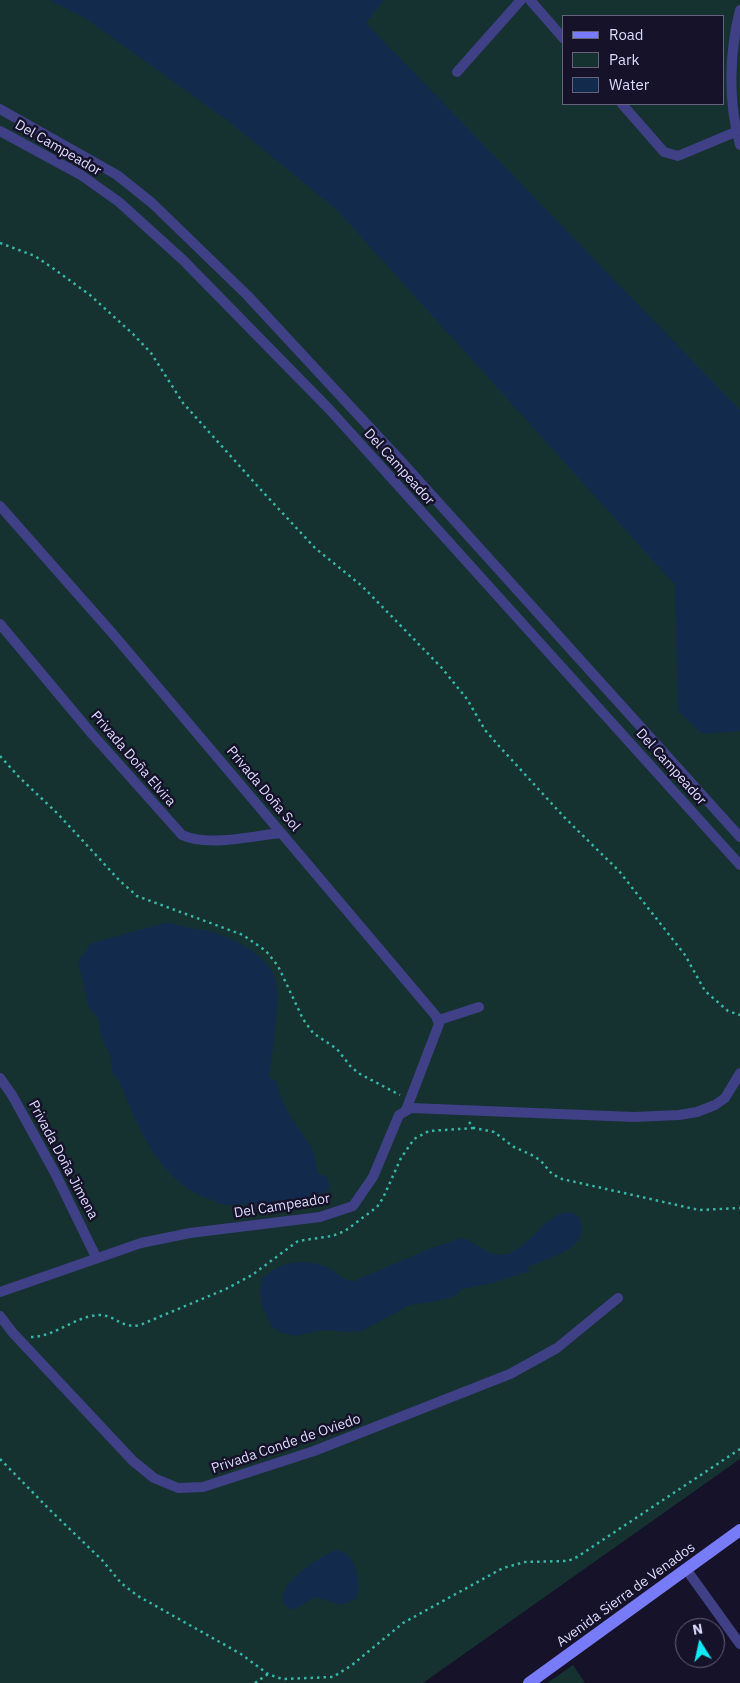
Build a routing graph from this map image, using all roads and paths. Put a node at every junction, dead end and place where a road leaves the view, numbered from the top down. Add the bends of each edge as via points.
1 (521, 0) edge
2 (530, 0) edge
3 (740, 10) edge
4 (562, 37) edge
5 (457, 72) dead end
6 (623, 105) edge
7 (0, 109) edge
8 (0, 131) edge
9 (738, 131) edge
10 (740, 145) edge
11 (0, 243) edge
12 (343, 398) junction
13 (330, 410) junction
14 (0, 506) edge
15 (477, 546) junction
16 (462, 557) junction
17 (0, 624) edge
18 (610, 693) junction
19 (596, 706) junction
20 (0, 756) edge
21 (281, 833) junction
22 (740, 837) edge
23 (740, 865) edge
24 (479, 1007) dead end
25 (740, 1015) edge
26 (439, 1020) junction
27 (740, 1073) edge
28 (0, 1078) edge
29 (410, 1099) junction
30 (406, 1110) junction
31 (458, 1112) junction
32 (474, 1128) junction
33 (740, 1208) edge
34 (96, 1257) junction
35 (0, 1292) edge
36 (618, 1298) dead end
37 (0, 1316) edge
38 (12, 1333) junction
39 (740, 1449) edge
40 (0, 1458) edge
41 (740, 1530) edge
42 (686, 1569) junction
43 (740, 1644) edge
44 (268, 1674) junction
45 (255, 1683) edge
46 (528, 1683) edge

1 - 5 street
2 - 4 street
3 - 9 street via 731,77
6 - 9 street via 664,152 678,156
7 - 12 street, Del Campeador via 117,175 152,203 247,295
8 - 13 street, Del Campeador via 81,175 119,202 189,266
9 - 10 street
11 - 25 path via 35,256 90,295 133,334 151,353 183,403 262,491 316,548 362,586 441,667 467,699 485,730 564,817 619,871 685,955 705,991 728,1011
12 - 13 street
12 - 15 street, Del Campeador
13 - 16 street, Del Campeador
14 - 21 street, Privada Doña Sol
15 - 16 street
15 - 18 street, Del Campeador
16 - 19 street, Del Campeador
17 - 21 street, Privada Doña Elvira via 182,835 192,840 211,840
18 - 19 street
18 - 22 street, Del Campeador
19 - 23 street, Del Campeador
20 - 29 path via 137,896 243,935 266,951 278,966 313,1033 336,1049 360,1074
21 - 26 street, Privada Doña Sol
24 - 26 street
26 - 29 street
27 - 31 street via 725,1098 715,1105 679,1115 634,1118
28 - 34 street, Privada Doña Jimena via 55,1173
29 - 30 street
30 - 31 street
30 - 34 street, Del Campeador via 400,1115 366,1190 353,1206 320,1217 190,1233
31 - 32 path
32 - 33 path via 494,1132 514,1147 534,1156 562,1179 699,1210
32 - 38 path via 429,1131 414,1139 401,1158 383,1198 357,1224 340,1234 298,1241 252,1275 226,1289 130,1327 101,1315 88,1317 42,1337
34 - 35 street, Del Campeador
36 - 38 street, Privada Conde de Oviedo via 557,1348 510,1374 314,1451 203,1487 178,1488 154,1478 133,1462
37 - 38 street, Privada Conde de Oviedo
39 - 44 path via 578,1557 568,1561 525,1562 503,1568 403,1623 352,1665 333,1676 282,1679
40 - 44 path via 121,1583 138,1596 241,1654
41 - 42 street, Avenida Sierra de Venados
42 - 43 street
42 - 46 street, Avenida Sierra de Venados
44 - 45 path

